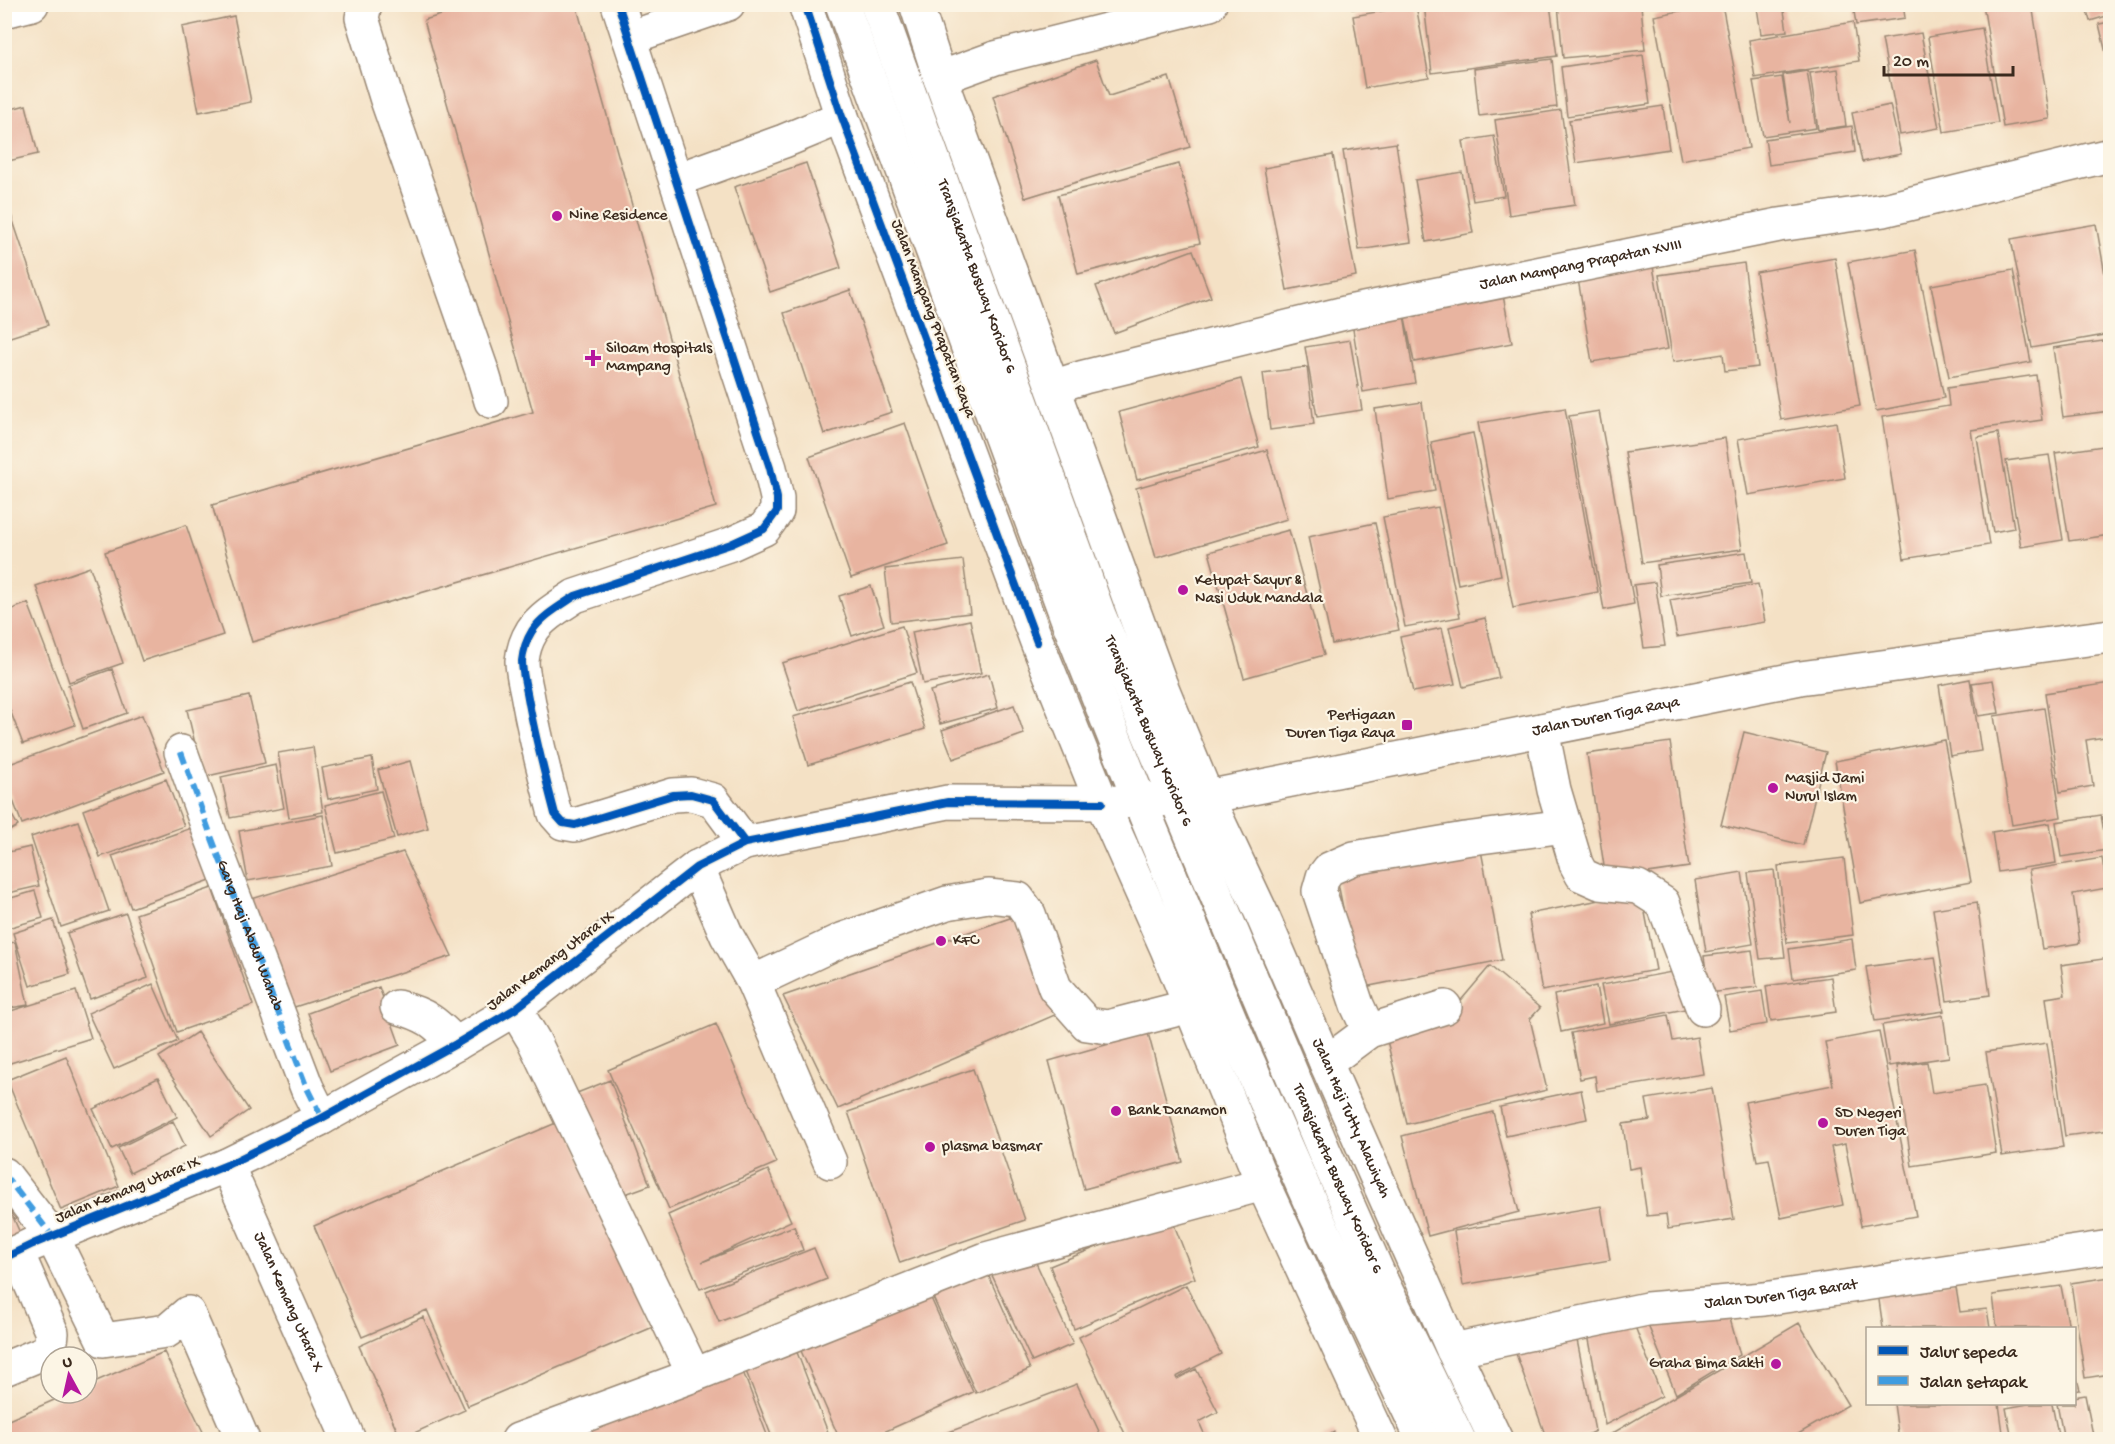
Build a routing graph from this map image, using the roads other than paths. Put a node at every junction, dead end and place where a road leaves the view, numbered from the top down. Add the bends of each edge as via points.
1 (32, 4) edge
2 (365, 4) edge
3 (618, 4) edge
4 (728, 4) edge
5 (805, 4) edge
6 (842, 4) edge
7 (877, 4) edge
8 (916, 4) edge
9 (1210, 4) edge
10 (4, 10) edge
11 (629, 38) junction
12 (940, 78) junction
13 (842, 117) junction
14 (2110, 155) edge
15 (676, 180) junction
16 (1053, 387) junction
17 (491, 401) dead end
18 (2110, 636) edge
19 (1542, 730) junction
20 (181, 752) dead end
21 (1192, 798) junction
22 (1140, 802) junction
23 (1102, 804) junction
24 (1565, 826) junction
25 (745, 843) junction
26 (697, 867) junction
27 (753, 982) junction
28 (1190, 1006) junction
29 (397, 1007) dead end
30 (1445, 1007) dead end
31 (1703, 1009) dead end
32 (515, 1010) junction
33 (1369, 1031) junction
34 (456, 1044) junction
35 (1326, 1063) junction
36 (322, 1118) junction
37 (830, 1162) dead end
38 (227, 1165) junction
39 (4, 1174) edge
40 (1263, 1184) junction
41 (52, 1236) junction
42 (2110, 1247) edge
43 (10, 1255) edge
44 (1454, 1350) junction
45 (4, 1369) edge
46 (694, 1375) junction
47 (243, 1440) edge
48 (350, 1440) edge
49 (518, 1440) edge
50 (1382, 1440) edge
51 (1423, 1440) edge
52 (1459, 1440) edge
53 (1496, 1440) edge

1 - 10 street
2 - 17 street via 362,18 386,97
3 - 11 street
4 - 11 street
5 - 13 street, Jalan Mampang Prapatan Raya
6 - 22 street, Transjakarta Busway Koridor 6 via 1070,626
7 - 21 street, Transjakarta Busway Koridor 6 via 1095,603
8 - 12 street
9 - 12 street via 995,58
11 - 15 street
12 - 16 street
13 - 15 street
13 - 23 street, Jalan Mampang Prapatan Raya via 1037,642
14 - 16 street, Jalan Mampang Prapatan XVIII via 1884,210 1779,225 1349,312
15 - 25 street via 770,468 777,511 764,530 731,544 575,596 532,631 522,661 555,814 563,823 575,825 673,795 691,794 713,800
16 - 21 street via 1160,683
18 - 19 street, Jalan Duren Tiga Raya via 1800,678
19 - 21 street, Jalan Duren Tiga Raya
19 - 24 street
20 - 36 street, Gang Haji Abdul Wahab via 307,1088
21 - 22 street, Jalan Duren Tiga Raya
21 - 35 street, Jalan Haji Tutty Alawiyah via 1260,910
21 - 52 street, Transjakarta Busway Koridor 6 via 1382,1282
22 - 23 street, Jalan Duren Tiga Raya
22 - 51 street, Transjakarta Busway Koridor 6 via 1239,1043
23 - 25 street, Jalan Kemang Utara IX via 948,802
23 - 28 street
24 - 31 street via 1582,875 1600,883 1638,887 1663,903
24 - 33 street via 1354,858 1329,869 1319,891
25 - 26 street, Jalan Kemang Utara IX
26 - 27 street via 727,936
26 - 32 street, Jalan Kemang Utara IX
27 - 28 street via 844,939 947,903 988,896 1017,899 1029,914 1055,988 1087,1024 1108,1027
27 - 37 street
28 - 40 street
29 - 34 street via 420,1013
30 - 33 street
32 - 34 street, Jalan Kemang Utara IX
32 - 46 street via 534,1041
33 - 35 street
34 - 36 street, Jalan Kemang Utara IX
35 - 44 street, Jalan Haji Tutty Alawiyah
36 - 38 street, Jalan Kemang Utara IX
38 - 41 street, Jalan Kemang Utara IX
38 - 48 street, Jalan Kemang Utara X
39 - 41 street
40 - 46 street via 986,1259
40 - 50 street
41 - 43 street, Jalan Kemang Utara IX
41 - 47 street via 103,1340 167,1331 188,1313
42 - 44 street, Jalan Duren Tiga Barat via 1764,1299 1647,1309
43 - 45 street via 52,1333 50,1350
44 - 53 street, Jalan Haji Tutty Alawiyah
46 - 49 street

